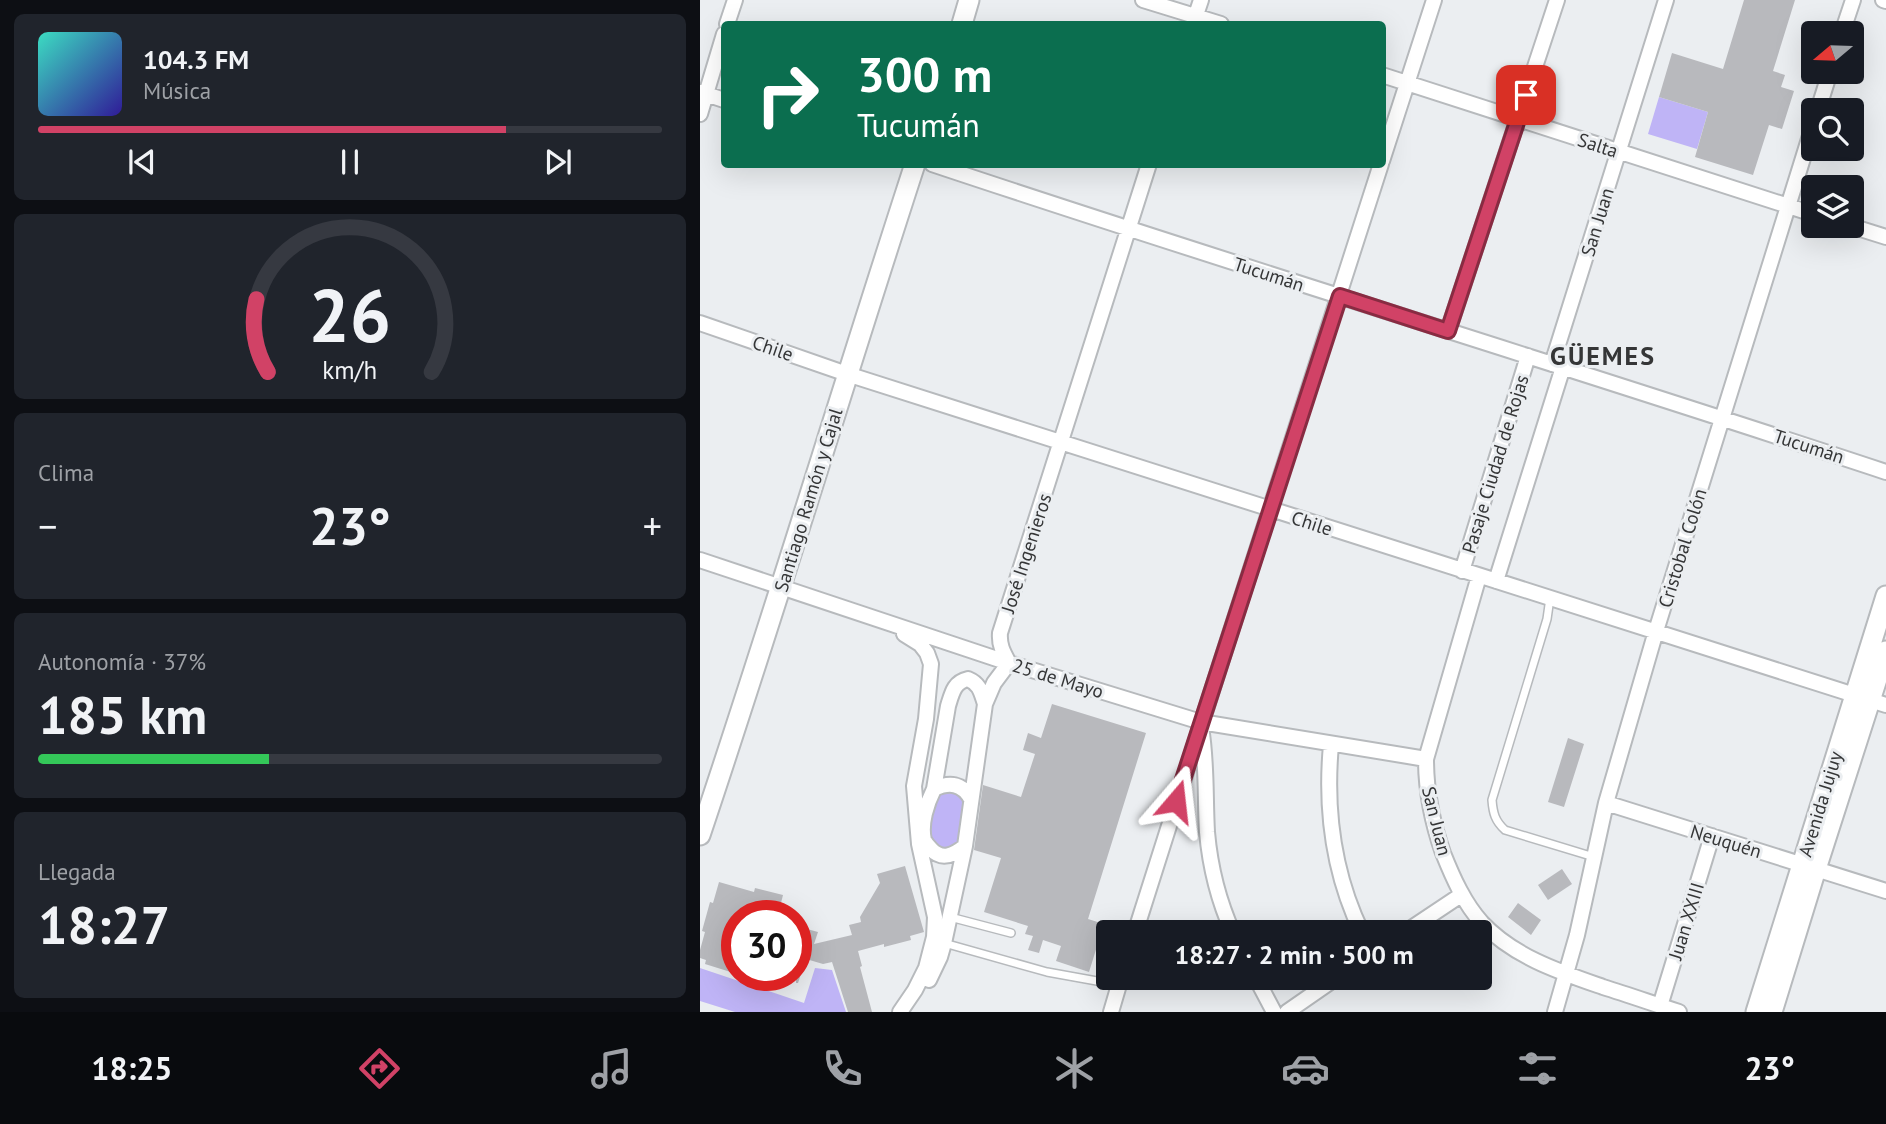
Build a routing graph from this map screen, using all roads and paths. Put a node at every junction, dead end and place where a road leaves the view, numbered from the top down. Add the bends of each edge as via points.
1 (734, 0) edge
2 (969, 0) edge
3 (1143, 0) edge
4 (1200, 0) edge
5 (1434, 0) edge
6 (1557, 0) edge
7 (1666, 0) edge
8 (1853, 0) edge
9 (1194, 20) edge
10 (728, 21) edge
11 (962, 21) edge
12 (1846, 21) edge
13 (721, 42) edge
14 (1386, 76) edge
15 (1407, 83) junction
16 (703, 93) edge
17 (721, 99) edge
18 (700, 114) edge
19 (1518, 119) junction
20 (1386, 150) edge
21 (1619, 152) junction
22 (1802, 161) edge
23 (914, 168) edge
24 (944, 168) edge
25 (1148, 168) edge
26 (1380, 168) edge
27 (1788, 206) junction
28 (1801, 210) edge
29 (1129, 230) junction
30 (1864, 230) edge
31 (1886, 237) edge
32 (1340, 296) junction
33 (700, 323) edge
34 (1448, 331) junction
35 (1528, 356) junction
36 (1558, 366) junction
37 (847, 374) junction
38 (1723, 418) junction
39 (1062, 442) junction
40 (1886, 472) edge
41 (1271, 510) junction
42 (700, 560) edge
43 (1462, 571) junction
44 (1479, 576) junction
45 (1496, 581) junction
46 (781, 586) junction
47 (1886, 596) edge
48 (1550, 598) junction
49 (883, 622) junction
50 (1656, 631) junction
51 (1886, 650) edge
52 (1009, 663) junction
53 (1870, 700) edge
54 (985, 704) junction
55 (1200, 722) junction
56 (1331, 745) junction
57 (1426, 759) junction
58 (934, 789) junction
59 (706, 797) edge
60 (971, 799) junction
61 (1606, 803) junction
62 (700, 835) edge
63 (1713, 836) junction
64 (922, 842) junction
65 (965, 846) junction
66 (1594, 857) junction
67 (1809, 866) junction
68 (929, 890) junction
69 (954, 891) junction
70 (1886, 891) edge
71 (1461, 895) junction
72 (942, 917) junction
73 (1139, 920) edge
74 (1228, 920) edge
75 (1357, 920) edge
76 (1424, 920) edge
77 (1011, 933) dead end
78 (939, 940) junction
79 (1566, 974) junction
80 (1096, 979) edge
81 (1117, 990) edge
82 (1262, 990) edge
83 (1319, 990) edge
84 (1660, 1006) junction
85 (900, 1012) edge
86 (909, 1012) edge
87 (1111, 1012) edge
88 (1274, 1012) edge
89 (1287, 1012) edge
90 (1555, 1012) edge
91 (1679, 1012) edge
92 (1756, 1012) edge
93 (1772, 1012) edge

1 - 10 street
2 - 11 street
3 - 9 street
4 - 9 street
5 - 15 street
6 - 19 street
7 - 21 street, San Juan
8 - 12 street
13 - 16 street
14 - 15 street, Salta
15 - 19 street, Salta
15 - 20 street
16 - 17 street
16 - 18 street
19 - 21 street, Salta
19 - 34 street
21 - 27 street, Salta
21 - 36 street, San Juan
22 - 27 street, Cristobal Colón
23 - 37 street, Santiago Ramón y Cajal
24 - 29 street, Tucumán
25 - 29 street, José Ingenieros
26 - 32 street
27 - 28 street, Salta
27 - 38 street, Cristobal Colón
29 - 32 street, Tucumán
29 - 39 street, José Ingenieros
30 - 31 street
32 - 34 street, Tucumán
32 - 41 street
33 - 37 street, Chile
34 - 35 street, Tucumán
35 - 36 street, Tucumán
35 - 43 street, Pasaje Ciudad de Rojas
36 - 38 street, Tucumán
36 - 45 street, San Juan
37 - 39 street, Chile
37 - 46 street, Santiago Ramón y Cajal
38 - 40 street, Tucumán
38 - 50 street, Cristobal Colón
39 - 41 street, Chile
39 - 52 street, José Ingenieros via 1000,633 1001,649
41 - 43 street, Chile
41 - 55 street
42 - 46 street, 25 de Mayo
43 - 44 street, Chile
44 - 45 street, Chile
44 - 57 street, San Juan
45 - 48 street, Chile
46 - 49 street, 25 de Mayo
46 - 59 street, Santiago Ramón y Cajal
47 - 53 street, Avenida Jujuy
48 - 50 street, Chile
48 - 66 lane via 1492,800 1493,812 1505,830
49 - 52 street, 25 de Mayo
49 - 64 street via 920,644 931,664 914,786
50 - 53 street, Chile
50 - 61 street, Cristobal Colón
51 - 53 street, Avenida Jujuy
52 - 54 street
52 - 55 street, 25 de Mayo
53 - 67 street, Avenida Jujuy
54 - 58 street via 975,682 958,682 948,706
54 - 60 street
55 - 56 street, 25 de Mayo
55 - 73 street
55 - 74 street via 1208,833
56 - 57 street, 25 de Mayo
56 - 75 street via 1328,793 1332,834 1342,881
57 - 71 street, San Juan via 1435,827
58 - 60 street via 956,785
58 - 64 street
59 - 62 street, Santiago Ramón y Cajal
60 - 65 street
61 - 63 street, Neuquén
61 - 66 street, Cristobal Colón
63 - 67 street, Neuquén
63 - 84 street, Juan XXIII
64 - 65 street via 944,856
64 - 68 street
65 - 69 street
66 - 79 street, Cristobal Colón
67 - 70 street, Neuquén
67 - 92 street, Avenida Jujuy
67 - 93 street, Avenida Jujuy
68 - 69 street
68 - 72 street
69 - 72 street
71 - 76 street
71 - 79 street, San Juan via 1501,940
72 - 77 lane
72 - 78 street
78 - 80 lane via 1047,972
78 - 85 street
78 - 86 street via 933,974
79 - 84 street, San Juan
79 - 90 street, Cristobal Colón
81 - 87 street
82 - 88 street
83 - 89 street
84 - 91 street, San Juan

